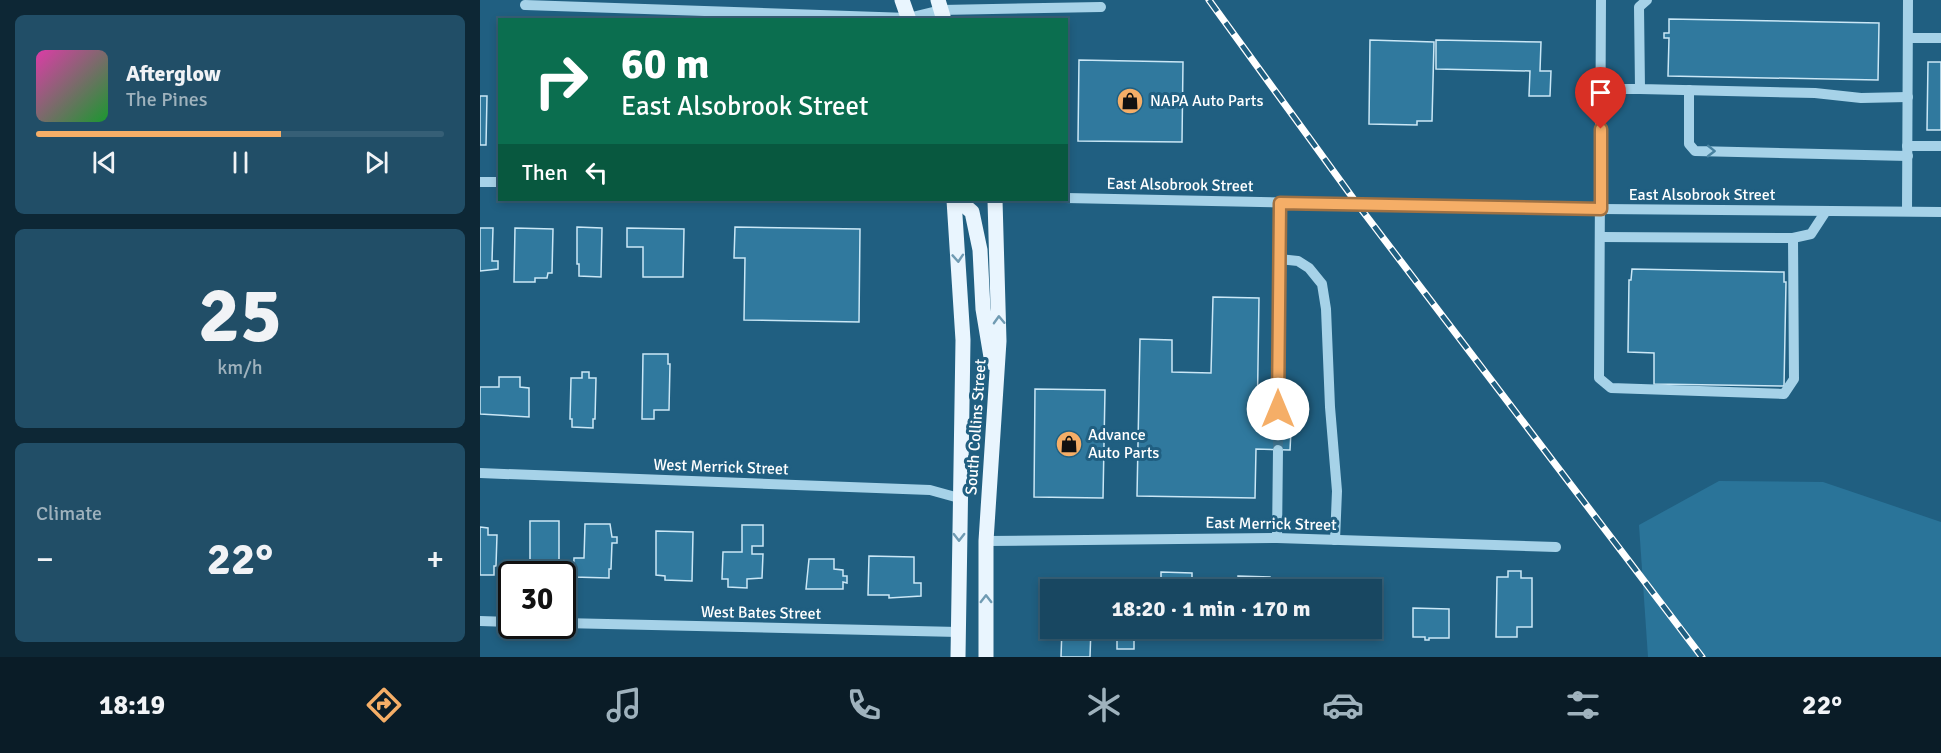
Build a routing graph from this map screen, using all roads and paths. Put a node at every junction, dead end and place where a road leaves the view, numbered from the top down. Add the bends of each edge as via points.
1 (902, 0) edge
2 (1600, 0) edge
3 (1647, 0) edge
4 (1908, 0) edge
5 (525, 5) dead end
6 (1101, 7) dead end
7 (941, 10) edge
8 (881, 18) edge
9 (908, 18) edge
10 (912, 18) edge
11 (1908, 38) junction
12 (1941, 38) edge
13 (1601, 88) junction
14 (1640, 89) junction
15 (1689, 90) junction
16 (1908, 97) junction
17 (1941, 146) edge
18 (1907, 151) junction
19 (480, 182) edge
20 (498, 182) edge
21 (1068, 198) edge
22 (956, 201) edge
23 (957, 201) edge
24 (995, 201) edge
25 (1280, 203) junction
26 (1601, 209) junction
27 (1826, 211) junction
28 (1907, 211) junction
29 (1941, 212) edge
30 (1601, 237) junction
31 (1793, 238) junction
32 (1279, 259) junction
33 (996, 393) junction
34 (1278, 430) tunnel mouth
35 (1278, 450) tunnel mouth
36 (480, 473) edge
37 (959, 498) junction
38 (1277, 538) junction
39 (1335, 540) junction
40 (986, 541) junction
41 (1556, 547) dead end
42 (480, 621) edge
43 (498, 622) edge
44 (576, 623) edge
45 (958, 632) junction
46 (958, 657) edge
47 (986, 657) edge

1 - 9 main road
2 - 13 street
3 - 14 street via 1639,7
4 - 11 street
5 - 8 street
6 - 7 street
7 - 10 street
11 - 12 street
11 - 16 street
13 - 14 street
13 - 26 street
14 - 15 street
15 - 16 street
15 -> 18 street via 1689,144 1695,151
16 - 18 street
17 - 18 street
18 - 28 street
19 - 20 street
21 - 25 street, East Alsobrook Street
22 -> 37 main road, South Collins Street via 963,340
23 - 33 main road via 972,212 980,250
33 -> 24 main road, South Collins Street via 999,342
25 - 26 street, East Alsobrook Street
25 - 32 street
26 - 27 street, East Alsobrook Street
26 - 30 street
27 - 28 street, East Alsobrook Street
27 - 31 street via 1811,234
28 - 29 street, East Alsobrook Street
30 - 31 street
30 - 31 street via 1599,378 1611,388 1784,394 1794,379
32 - 34 street
32 - 39 street via 1298,261 1322,284 1337,491
33 - 40 main road, South Collins Street
35 - 38 street
36 - 37 street, West Merrick Street via 930,490
37 -> 45 main road, South Collins Street
38 - 39 street, East Merrick Street
38 - 40 street, East Merrick Street
39 - 41 street, East Merrick Street
47 -> 40 main road, South Collins Street
42 - 43 street
44 - 45 street, West Bates Street
45 - 46 main road, South Collins Street

